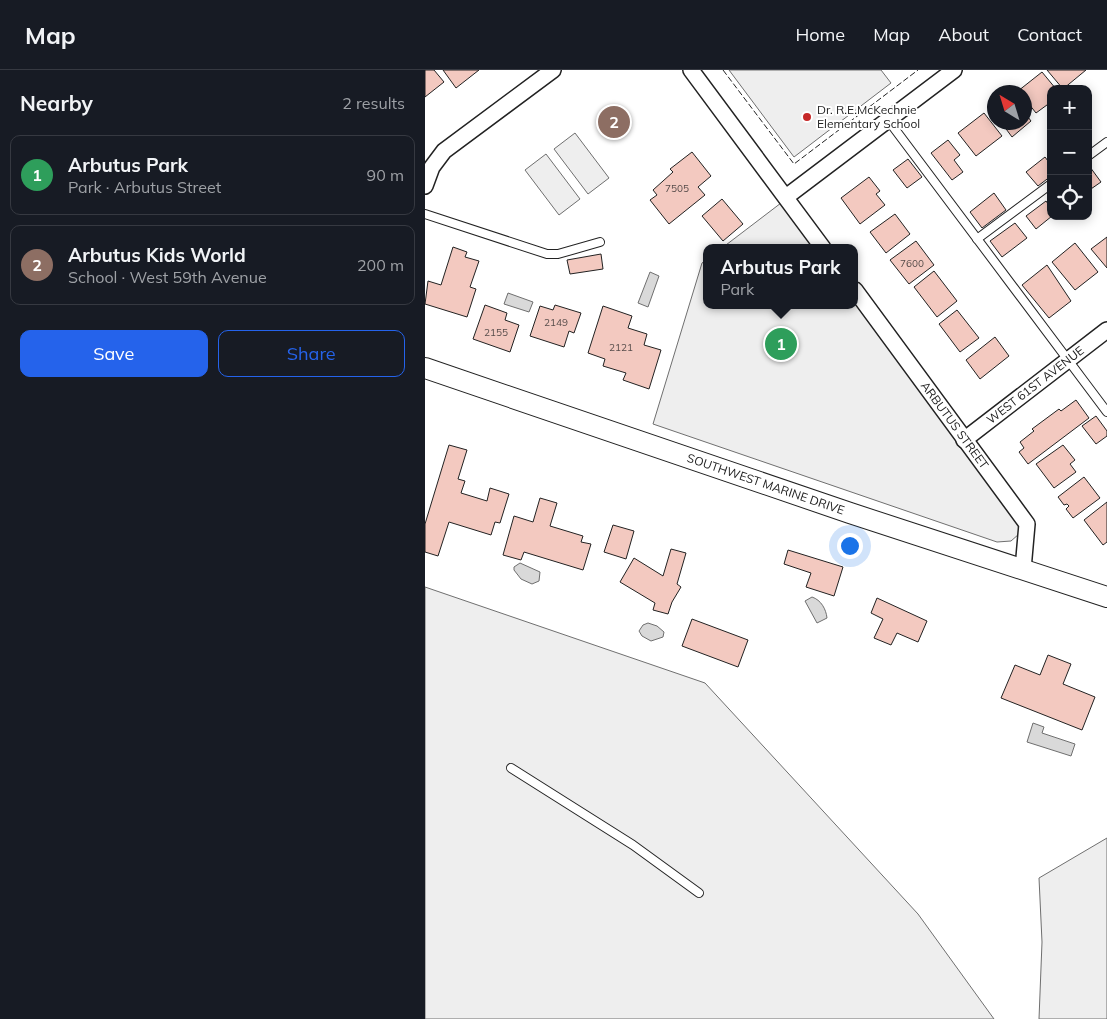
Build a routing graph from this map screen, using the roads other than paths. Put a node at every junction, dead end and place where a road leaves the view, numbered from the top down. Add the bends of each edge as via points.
1 (553, 70) edge
2 (691, 70) edge
3 (954, 70) edge
4 (889, 120) junction
5 (1107, 142) edge
6 (1092, 153) edge
7 (425, 186) edge
8 (1047, 187) edge
9 (786, 197) junction
10 (425, 214) edge
11 (977, 239) junction
12 (599, 242) dead end
13 (820, 244) edge
14 (858, 294) edge
15 (1107, 330) edge
16 (1067, 360) junction
17 (425, 368) edge
18 (1107, 412) edge
19 (964, 440) junction
20 (1023, 568) junction
21 (1107, 597) edge
22 (511, 768) dead end
23 (699, 893) dead end

1 - 7 street via 444,151 432,167
2 - 9 street
3 - 4 street
4 - 9 street
4 - 11 lane
5 - 6 lane
8 - 11 lane
9 - 13 street
10 - 12 lane via 547,254
11 - 16 lane
14 - 19 street, ARBUTUS STREET
15 - 16 street, WEST 61ST AVENUE
16 - 18 lane
16 - 19 street, WEST 61ST AVENUE
17 - 20 main road, SOUTHWEST MARINE DRIVE via 850,513
19 - 20 street, ARBUTUS STREET via 1027,524
20 - 21 main road, SOUTHWEST MARINE DRIVE
22 - 23 lane via 633,845

